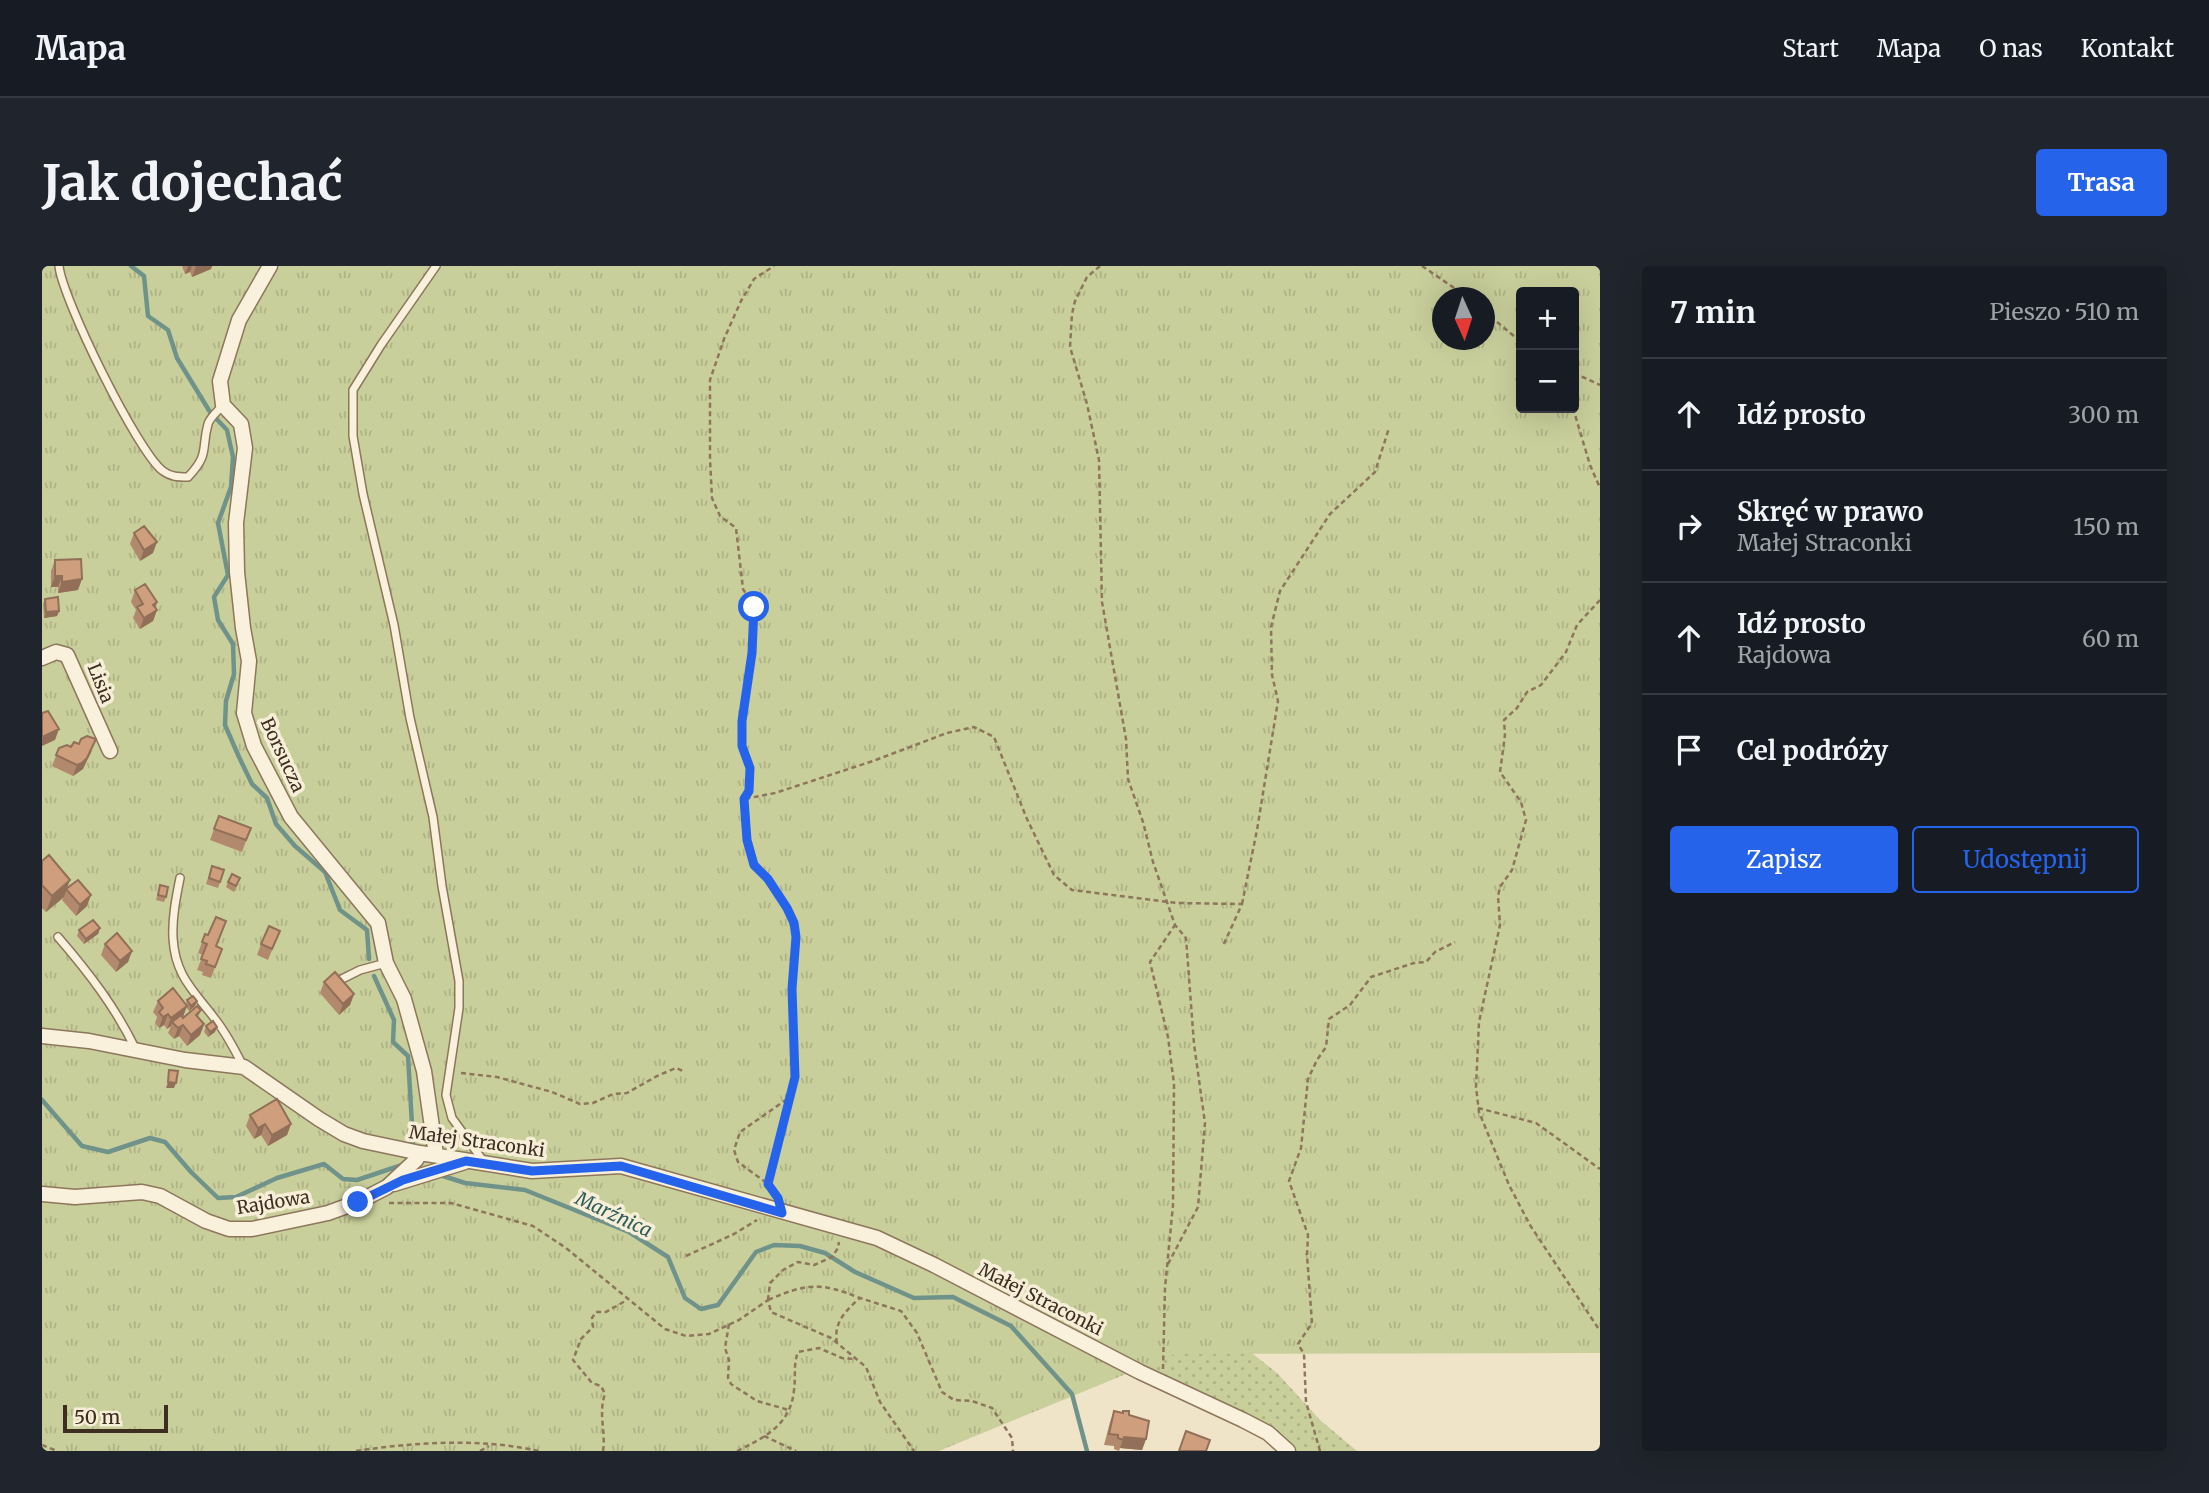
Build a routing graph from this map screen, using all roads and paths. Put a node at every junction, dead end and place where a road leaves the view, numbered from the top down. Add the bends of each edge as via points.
1 (59, 266) edge
2 (270, 266) edge
3 (436, 266) edge
4 (774, 266) edge
5 (1100, 266) edge
6 (1422, 266) edge
7 (1453, 287) edge
8 (1495, 320) edge
9 (1516, 338) edge
10 (1579, 375) edge
11 (1600, 385) edge
12 (220, 408) junction
13 (1574, 413) edge
14 (1390, 428) dead end
15 (1600, 488) edge
16 (1600, 600) edge
17 (42, 658) edge
18 (110, 751) dead end
19 (744, 799) junction
20 (180, 878) dead end
21 (1167, 902) junction
22 (1242, 904) junction
23 (1175, 925) junction
24 (58, 937) dead end
25 (1455, 942) dead end
26 (1223, 946) dead end
27 (386, 963) junction
28 (340, 981) edge
29 (42, 1036) edge
30 (136, 1051) junction
31 (244, 1067) junction
32 (451, 1072) junction
33 (685, 1072) dead end
34 (790, 1097) junction
35 (1478, 1108) junction
36 (436, 1155) junction
37 (418, 1157) junction
38 (466, 1161) junction
39 (486, 1165) junction
40 (1600, 1169) edge
41 (391, 1183) junction
42 (768, 1184) junction
43 (42, 1194) edge
44 (383, 1203) dead end
45 (777, 1212) junction
46 (842, 1228) junction
47 (686, 1256) dead end
48 (1168, 1264) junction
49 (860, 1298) junction
50 (628, 1300) junction
51 (768, 1300) junction
52 (729, 1324) junction
53 (1600, 1331) edge
54 (837, 1343) junction
55 (857, 1360) junction
56 (1166, 1385) junction
57 (789, 1410) junction
58 (764, 1436) junction
59 (492, 1444) junction
60 (42, 1445) edge
61 (57, 1451) edge
62 (356, 1451) edge
63 (480, 1451) edge
64 (539, 1451) edge
65 (603, 1451) edge
66 (737, 1451) edge
67 (796, 1451) edge
68 (914, 1451) edge
69 (1013, 1451) edge
70 (1288, 1451) edge
71 (1320, 1451) edge

1 - 12 lane via 73,311 121,408 161,470 174,477 188,477 200,464 209,421
2 - 12 street via 239,320 220,381
3 - 32 lane via 353,390 353,436 433,817 459,981
4 - 19 path via 754,279 747,290 710,380 712,498 720,516 736,528 743,589 754,607 742,721 742,746 750,768
5 - 21 path via 1087,277 1075,301 1070,347 1099,460 1102,603 1126,739 1128,779
6 - 7 path
8 - 9 path
10 - 11 path
12 - 27 street, Borsucza via 241,424 245,448 236,523 248,661 247,724 291,817 377,923
13 - 15 path
14 - 22 path via 1375,472 1330,514 1280,591 1271,627 1272,675 1278,701
16 - 35 path via 1577,625 1566,652 1541,685 1527,692 1504,720 1500,772 1521,802 1525,820 1513,870 1498,897 1500,925 1479,1022
17 - 18 street, Lisia via 56,652 67,655
19 - 21 path via 836,774 974,727 994,737 1054,875 1072,890
19 - 34 path via 754,865 768,879 794,923 795,1077
20 - 31 lane via 173,939 181,972
21 - 22 path
21 - 23 path
22 - 26 path
23 - 48 path via 1150,962 1174,1084
23 - 48 path via 1186,938 1205,1124 1198,1207
24 - 30 lane via 114,1009
25 - 71 path via 1426,962 1371,977 1349,1005 1329,1019 1326,1047 1308,1079 1301,1148 1289,1181 1308,1235 1312,1323 1297,1344 1304,1354 1306,1402
27 - 28 lane
27 - 36 street, Borsucza via 404,999 424,1071
29 - 30 street, Małej Straconki
30 - 31 street, Małej Straconki
31 - 37 street, Małej Straconki via 344,1134
32 - 33 path via 497,1077 580,1104 627,1094 676,1068
32 - 39 lane via 446,1095 452,1118
34 - 42 path
34 - 42 path via 740,1132 734,1150 738,1162
35 - 40 path via 1536,1123
35 - 53 path via 1530,1225
36 - 37 street, Małej Straconki
36 - 38 street, Małej Straconki
37 - 41 street, Rajdowa
38 - 39 street, Małej Straconki
38 - 41 street, Rajdowa
39 - 45 street, Małej Straconki via 532,1171 621,1166
41 - 43 street, Rajdowa via 328,1213 252,1229 229,1229 142,1192
42 - 45 path via 778,1198
44 - 50 path via 451,1203 533,1226
45 - 46 street, Małej Straconki
45 - 47 path
46 - 51 path via 832,1257 814,1265 798,1262 783,1270 770,1283
46 - 56 street, Małej Straconki via 901,1248
48 - 56 path via 1164,1288
49 - 51 path via 822,1286 805,1286
49 - 54 path via 846,1310
49 - 69 path via 901,1311 942,1392 954,1401 992,1408 1012,1438
50 - 52 path via 665,1329 686,1336 709,1334
50 - 65 path via 606,1312 596,1312 593,1327 573,1360 605,1394 601,1404
51 - 52 path
51 - 54 path via 771,1312
52 - 57 path via 725,1348 731,1384 757,1401
54 - 55 path
55 - 57 path via 819,1348 798,1352
55 - 68 path via 866,1367 880,1402
56 - 70 street, Małej Straconki via 1268,1433
57 - 58 path via 781,1424
58 - 66 path
58 - 67 path
59 - 62 path via 410,1443
59 - 63 path
59 - 64 path
60 - 61 path

